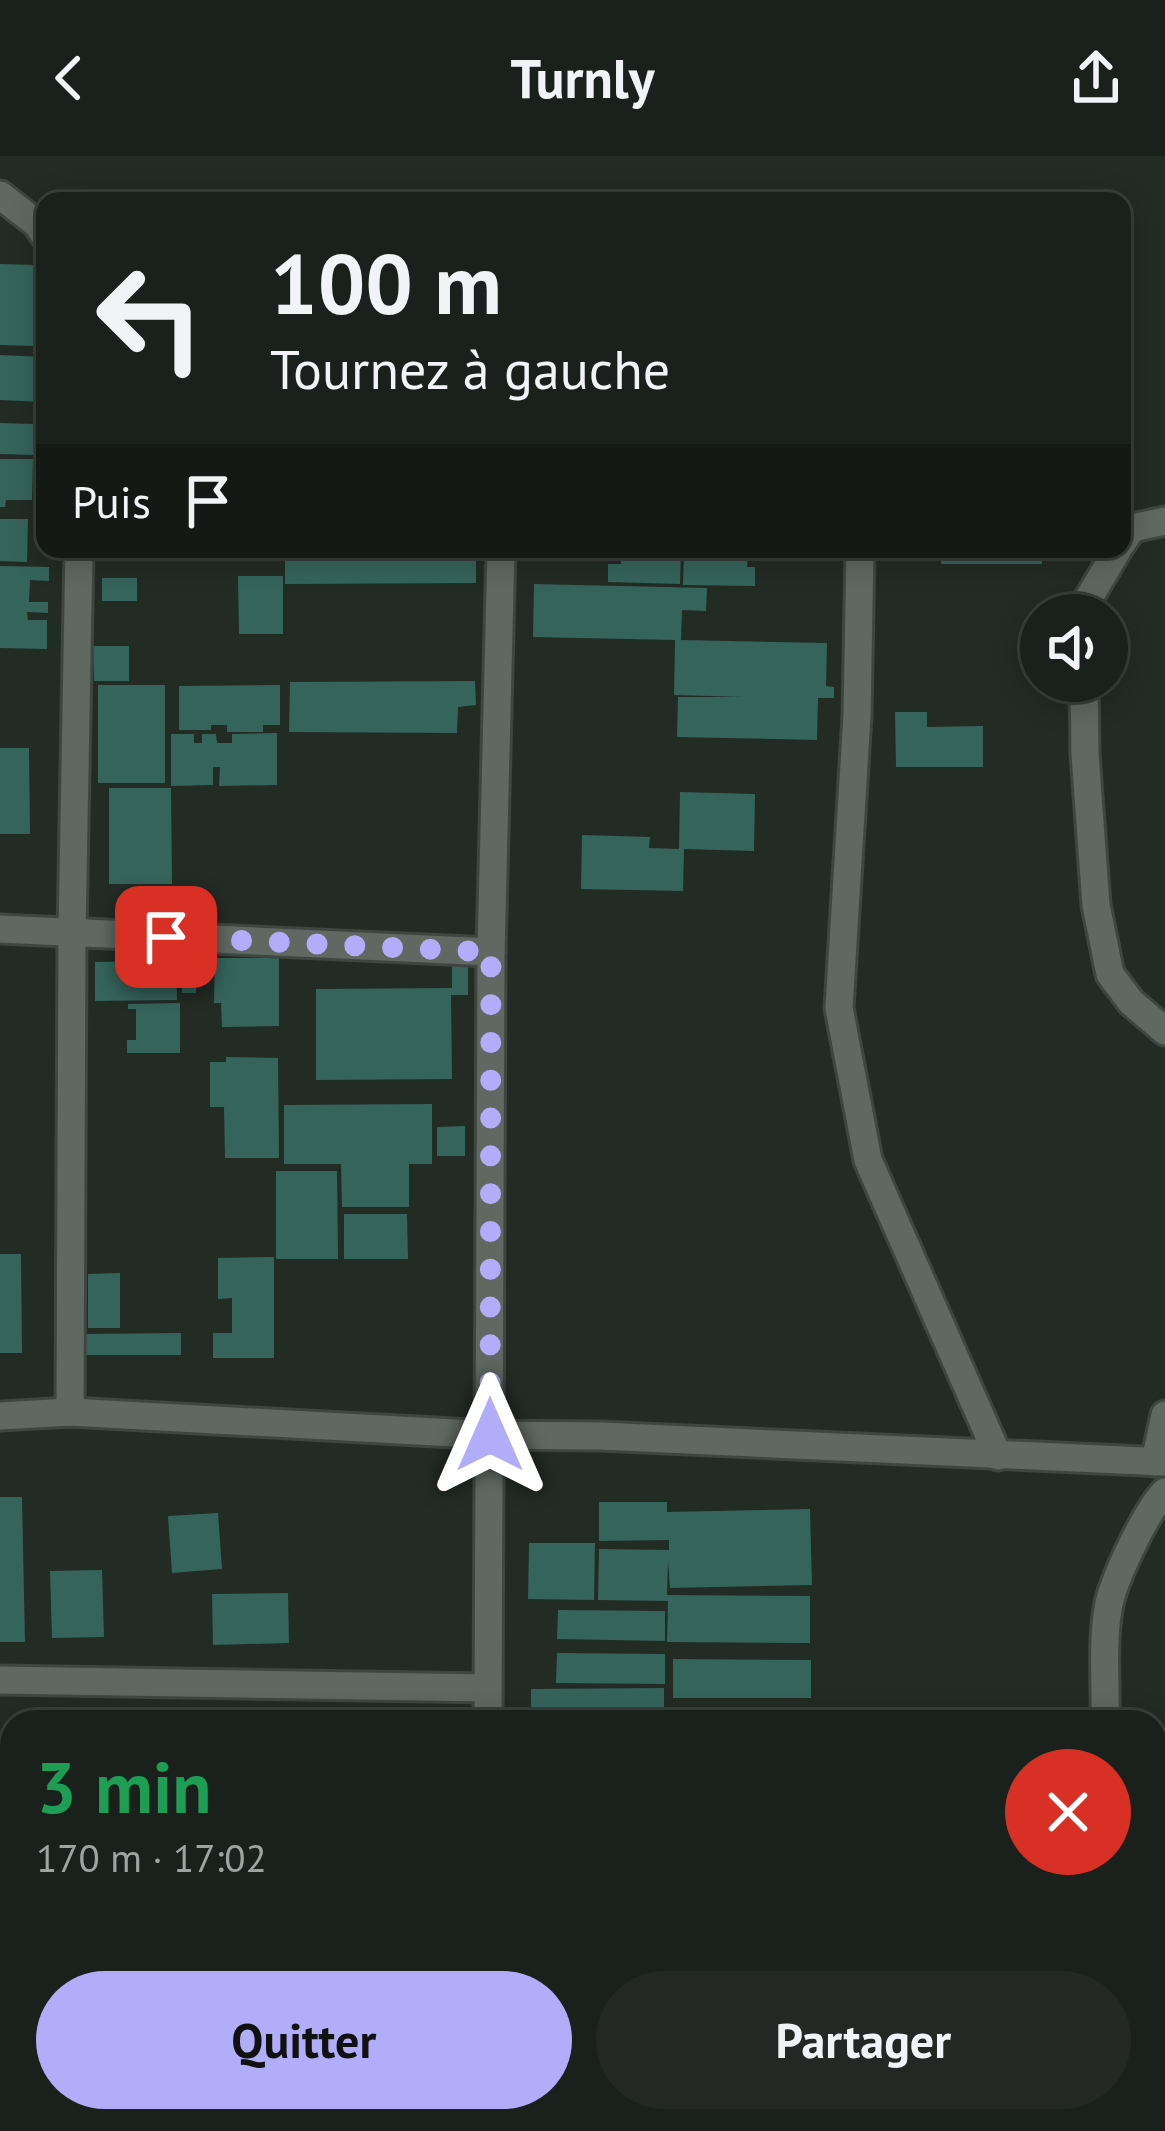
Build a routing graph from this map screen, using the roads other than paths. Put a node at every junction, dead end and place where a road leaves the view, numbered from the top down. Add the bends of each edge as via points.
1 (0, 195) edge
2 (36, 223) edge
3 (1165, 521) edge
4 (1131, 530) edge
5 (79, 558) edge
6 (501, 558) edge
7 (860, 558) edge
8 (1113, 558) edge
9 (1093, 594) edge
10 (1084, 702) edge
11 (0, 929) edge
12 (72, 933) junction
13 (491, 952) junction
14 (1165, 1031) edge
15 (70, 1412) junction
16 (1165, 1414) edge
17 (0, 1416) edge
18 (490, 1435) junction
19 (998, 1456) junction
20 (1160, 1462) edge
21 (1165, 1492) edge
22 (0, 1680) edge
23 (488, 1688) junction
24 (488, 1710) edge
25 (1105, 1710) edge

1 - 2 street
3 - 4 street
5 - 12 street
6 - 13 street
7 - 19 street via 839,1008 868,1160
8 - 9 street
10 - 14 street via 1096,904 1110,974
11 - 12 street
12 - 13 street
12 - 15 street
13 - 18 street
15 - 17 street
15 - 18 street
16 - 20 street
18 - 19 street
18 - 23 street
19 - 20 street
21 - 25 street via 1108,1607
22 - 23 street
23 - 24 street

